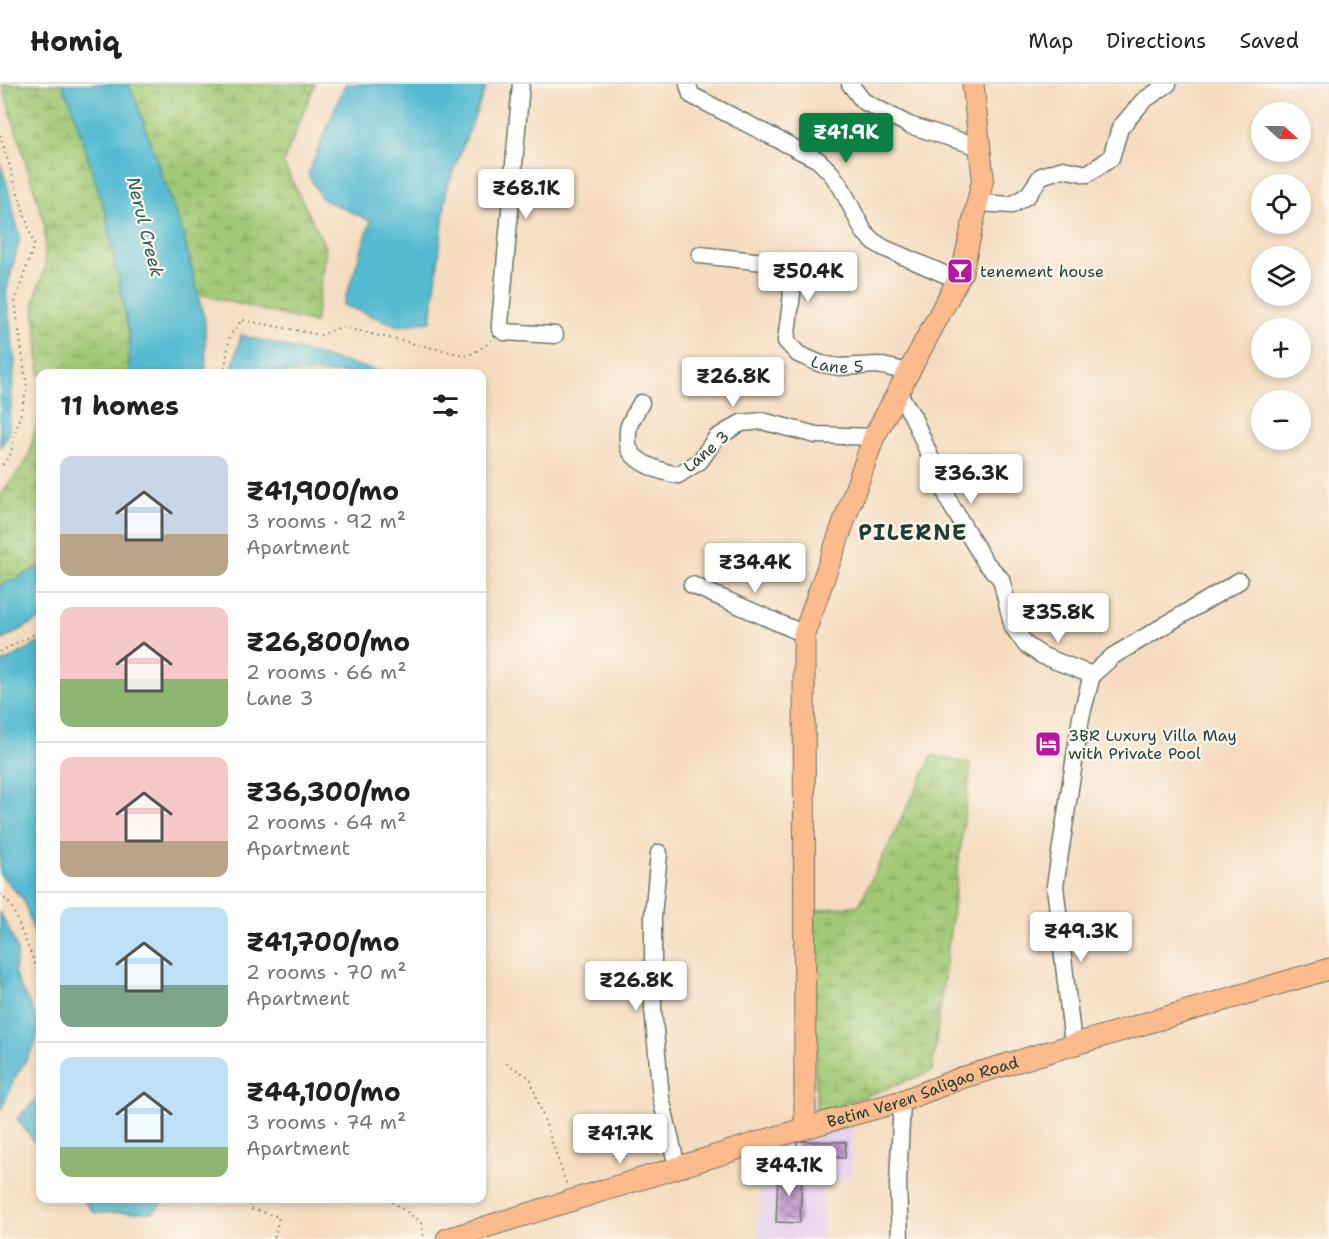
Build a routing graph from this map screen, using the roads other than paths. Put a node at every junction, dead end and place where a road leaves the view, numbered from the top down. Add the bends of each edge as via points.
1 (521, 84) edge
2 (688, 84) edge
3 (850, 84) edge
4 (973, 84) edge
5 (1168, 84) edge
6 (980, 147) junction
7 (978, 203) junction
8 (700, 255) dead end
9 (958, 280) junction
10 (555, 335) dead end
11 (909, 372) junction
12 (898, 393) junction
13 (641, 403) dead end
14 (874, 437) junction
15 (1239, 582) dead end
16 (692, 585) dead end
17 (804, 634) junction
18 (1092, 675) junction
19 (659, 853) dead end
20 (1329, 969) edge
21 (1073, 1044) junction
22 (902, 1101) junction
23 (805, 1128) junction
24 (677, 1167) junction
25 (447, 1239) edge
26 (900, 1239) edge

1 - 10 street via 500,329
2 - 9 street via 691,95 818,160 841,187 864,232 873,241
3 - 6 street via 863,101 909,125
4 - 6 main road
5 - 7 street via 1143,101 1120,128 1112,158 1088,174 1063,169 1041,176 1028,195 1012,205
6 - 7 main road via 983,178
7 - 9 main road
8 - 11 street, Lane 5 via 764,262 786,272 792,294 786,341 798,354 839,367 878,365
9 - 11 main road
11 - 12 main road
12 - 14 main road
12 - 18 street via 914,417 951,505 985,562 1001,579 1013,627 1026,645 1043,656
13 - 14 street, Lane 3 via 628,427 628,448 647,465 678,475 700,461 716,438 741,423 762,422 816,435
14 - 17 main road
15 - 18 street via 1113,656
16 - 17 street
17 - 23 main road
18 - 21 street via 1081,717 1055,886
19 - 24 street via 653,916 653,1009 662,1098
20 - 21 main road, Betim Veren Saligao Road
21 - 22 main road, Betim Veren Saligao Road via 961,1078
22 - 23 main road, Betim Veren Saligao Road
22 - 26 street
23 - 24 main road, Betim Veren Saligao Road
24 - 25 main road, Betim Veren Saligao Road

